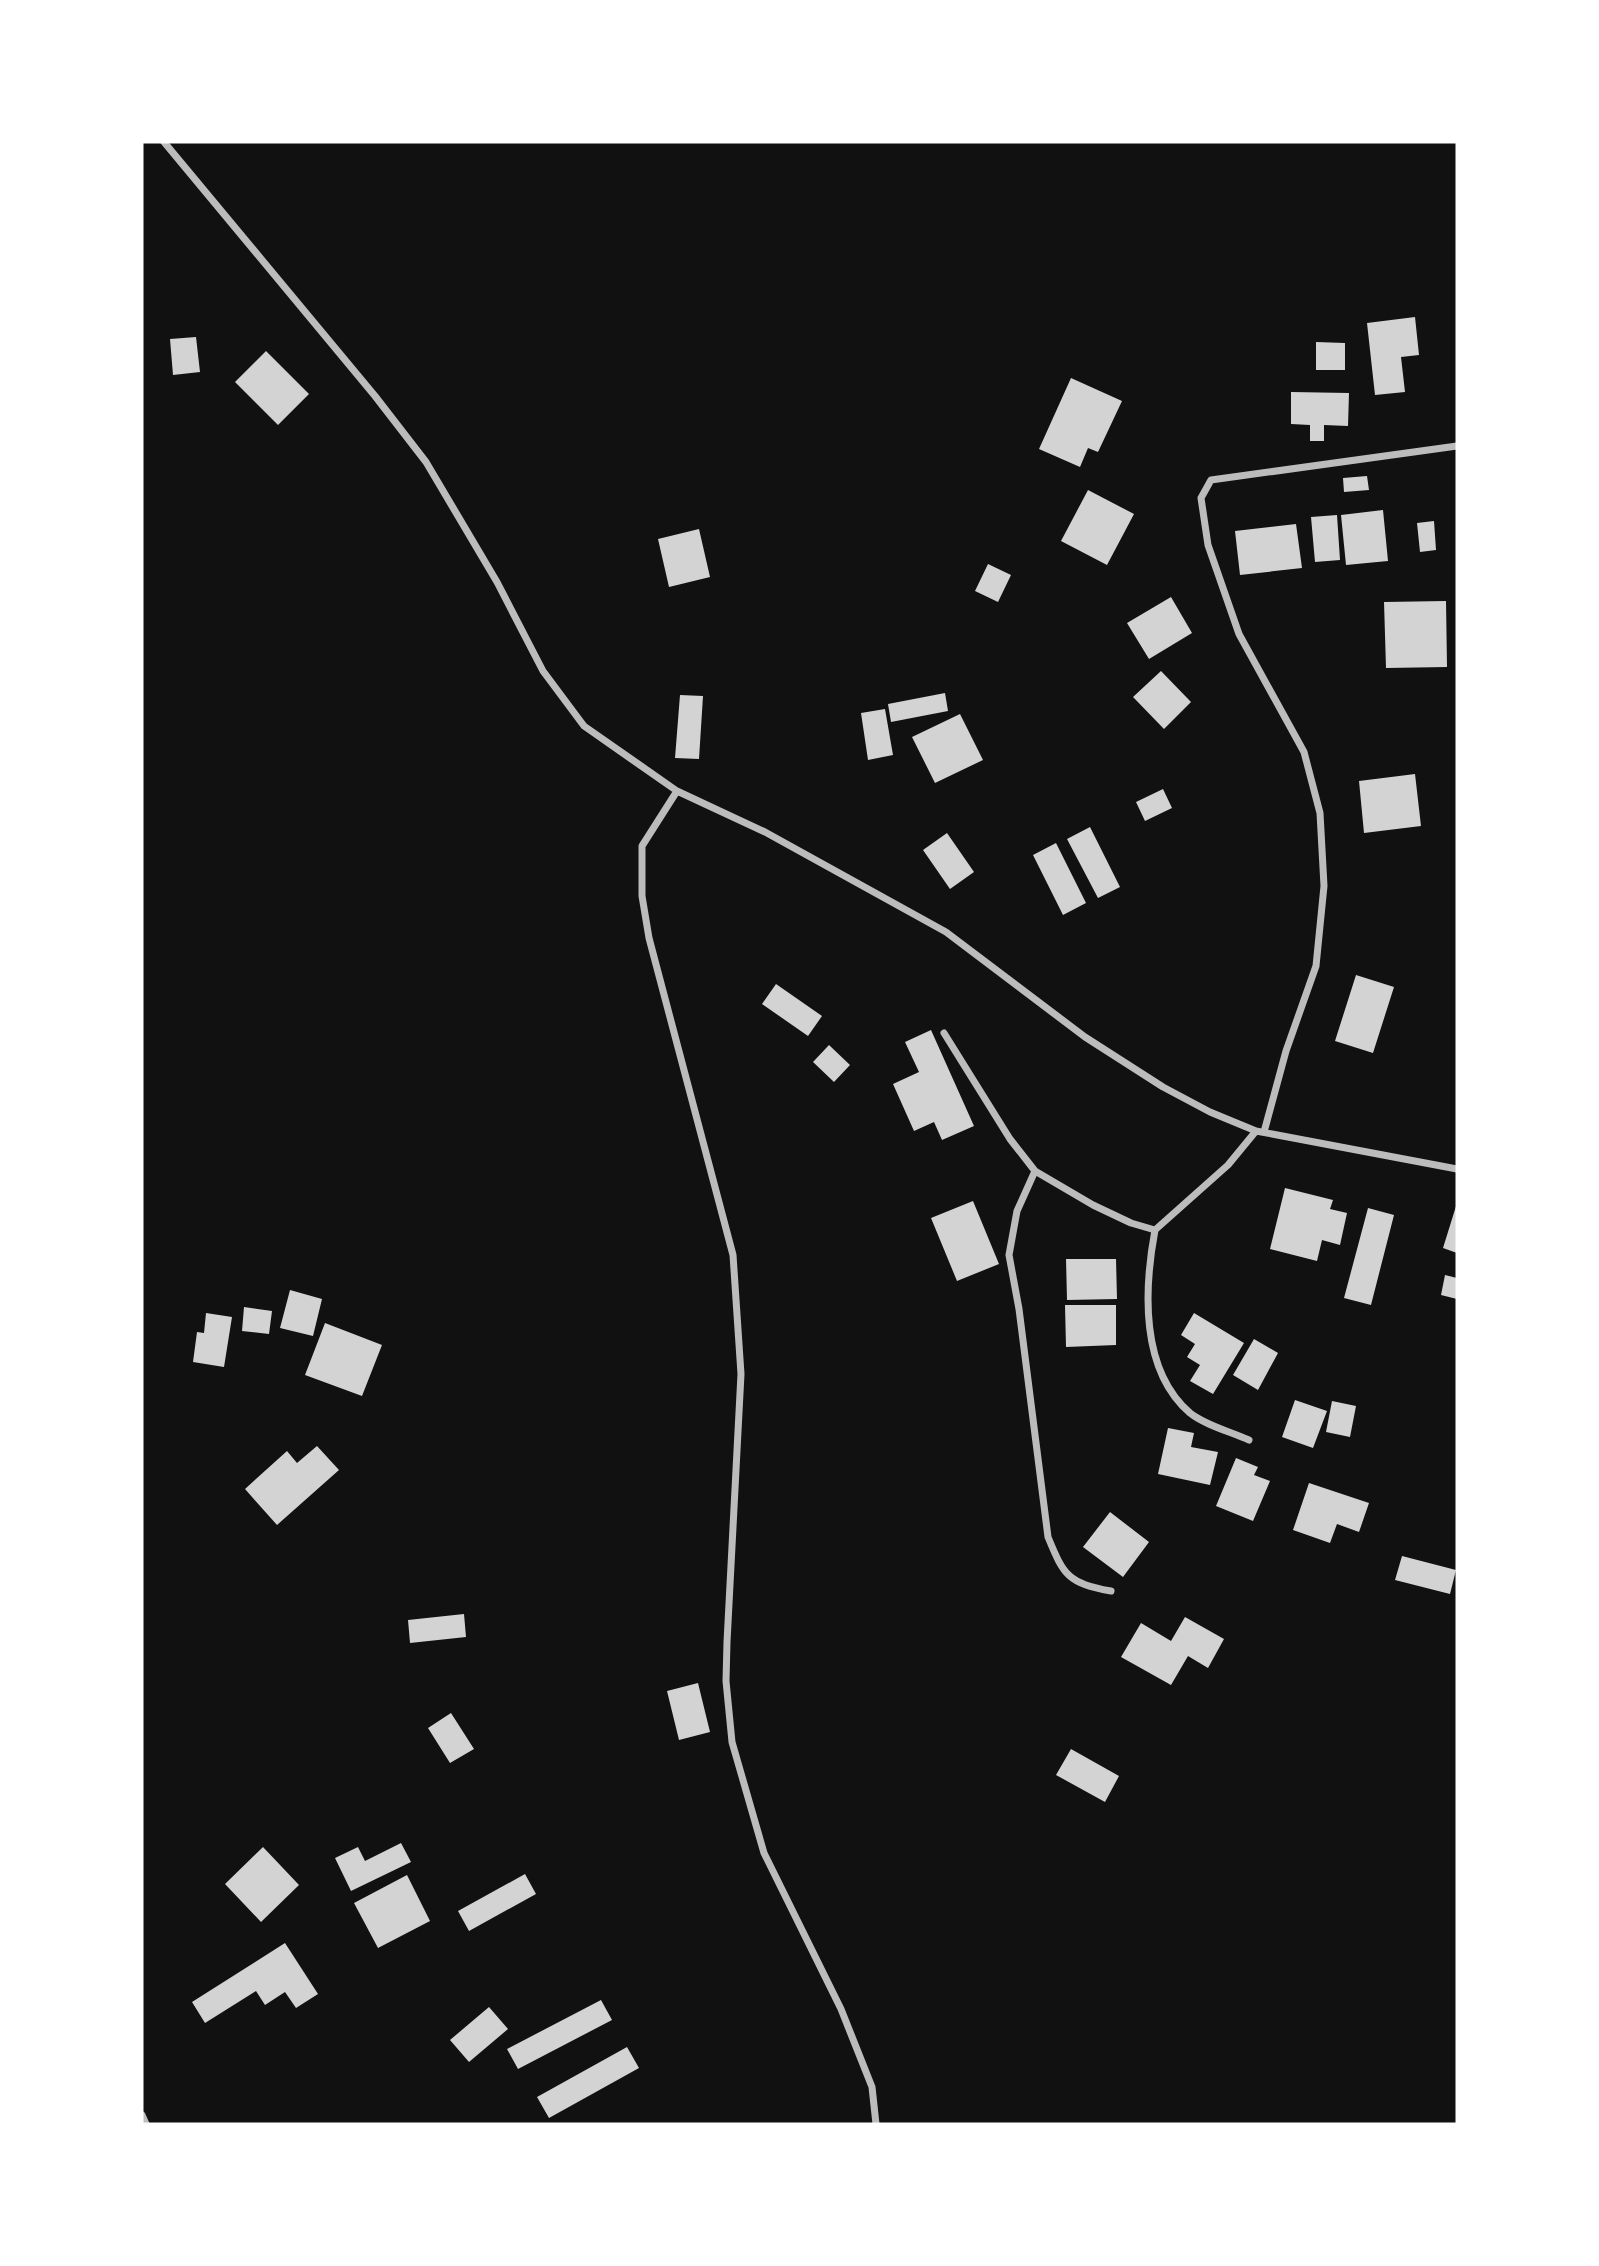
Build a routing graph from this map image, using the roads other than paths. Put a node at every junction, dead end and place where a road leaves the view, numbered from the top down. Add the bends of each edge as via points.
1 (164, 142) edge
2 (1457, 446) edge
3 (677, 791) junction
4 (944, 1033) dead end
5 (1260, 1131) junction
6 (1457, 1169) edge
7 (1035, 1171) junction
8 (1155, 1230) junction
9 (1249, 1440) dead end
10 (1111, 1591) dead end
11 (142, 2115) edge
12 (146, 2124) edge
13 (877, 2124) edge

1 - 3 street via 426,462 543,671 584,726
2 - 5 street via 1211,480 1201,499 1208,545 1239,634 1304,752 1320,813 1324,887 1316,966
3 - 5 street via 765,832 946,933 1085,1037 1163,1087 1209,1112
3 - 13 street via 642,846 642,896 649,938 733,1255 741,1374 726,1681 732,1741 764,1853 841,2008 872,2087
4 - 7 street
5 - 6 street
5 - 8 street
7 - 8 street via 1093,1205
7 - 10 street via 1017,1211 1009,1255 1048,1537 1062,1571 1087,1587
8 - 9 street via 1148,1313 1156,1359 1169,1392 1192,1415
11 - 12 street

